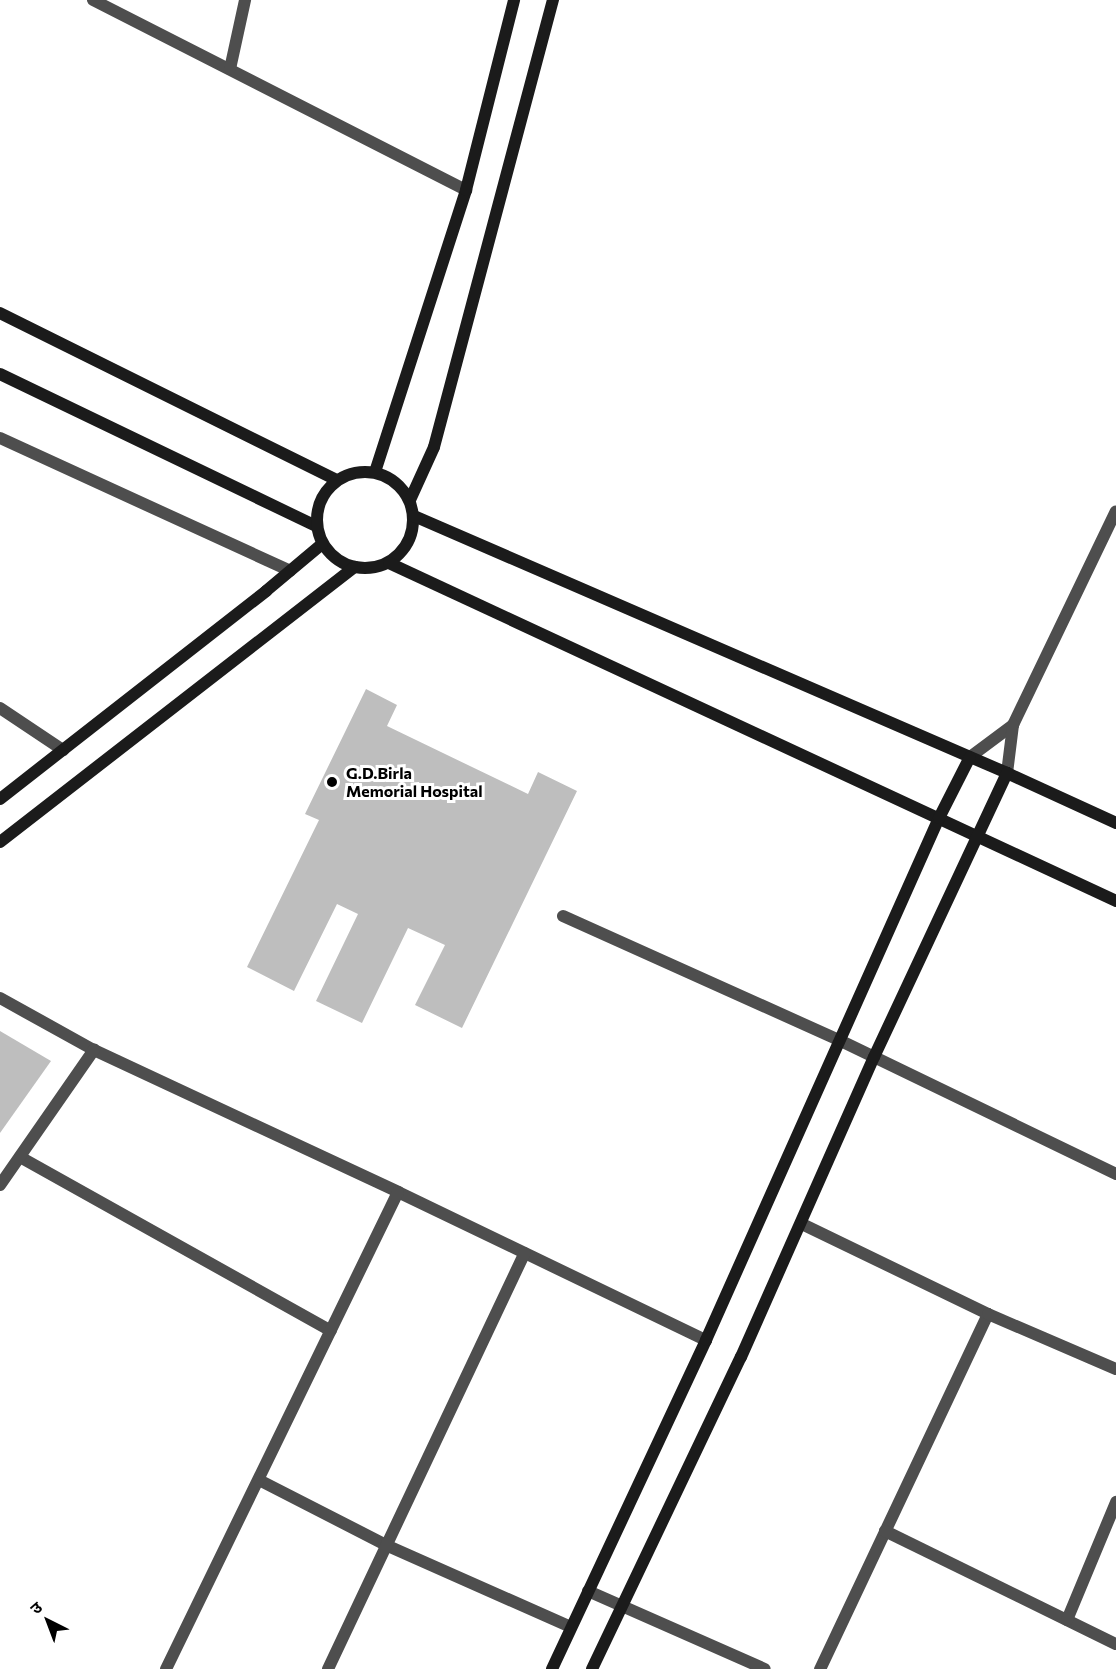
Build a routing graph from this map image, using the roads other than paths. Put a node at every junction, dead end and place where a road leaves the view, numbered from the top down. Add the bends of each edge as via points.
1 (93, 0) edge
2 (245, 0) edge
3 (514, 0) edge
4 (553, 0) edge
5 (230, 69) junction
6 (465, 190) junction
7 (0, 313) edge
8 (0, 374) edge
9 (0, 438) edge
10 (375, 472) junction
11 (336, 480) junction
12 (410, 500) junction
13 (1116, 511) edge
14 (414, 516) junction
15 (316, 526) junction
16 (1113, 528) edge
17 (321, 544) junction
18 (389, 563) junction
19 (355, 567) junction
20 (290, 571) junction
21 (0, 708) edge
22 (1013, 725) junction
23 (63, 750) junction
24 (970, 757) junction
25 (1007, 773) junction
26 (0, 799) edge
27 (939, 818) junction
28 (1116, 823) edge
29 (979, 837) junction
30 (0, 842) edge
31 (1116, 901) edge
32 (563, 916) dead end
33 (0, 998) edge
34 (839, 1041) junction
35 (94, 1050) junction
36 (874, 1057) junction
37 (20, 1157) junction
38 (1116, 1174) edge
39 (0, 1185) edge
40 (398, 1192) junction
41 (802, 1224) junction
42 (525, 1253) junction
43 (988, 1314) junction
44 (331, 1331) junction
45 (706, 1340) junction
46 (1116, 1369) edge
47 (259, 1480) junction
48 (1116, 1502) edge
49 (885, 1531) junction
50 (388, 1546) junction
51 (588, 1591) junction
52 (621, 1605) junction
53 (1067, 1620) junction
54 (571, 1627) junction
55 (1116, 1644) edge
56 (166, 1669) edge
57 (328, 1669) edge
58 (552, 1669) edge
59 (592, 1669) edge
60 (765, 1669) edge
61 (820, 1669) edge

1 - 5 street
2 - 5 street
3 - 6 street
4 - 12 street via 434,447
5 - 6 street
6 - 10 street
7 - 11 street
8 - 15 street
9 - 20 street
10 - 11 street via 354,472
10 - 12 street via 396,482
11 - 15 street via 320,500
12 - 14 street
13 - 16 street
14 - 18 street via 408,543
14 - 24 street
15 - 17 street
16 - 22 street
17 - 19 street via 339,562
17 - 20 street
18 - 19 street
18 - 27 street
19 - 30 street
20 - 23 street
21 - 23 street
22 - 24 street
22 - 25 street
23 - 26 street
24 - 25 street
24 - 27 street
25 - 28 street
25 - 29 street
27 - 29 street
27 - 34 street
29 - 31 street
29 - 36 street
32 - 34 street
33 - 35 street
34 - 36 street
34 - 45 street
35 - 37 street
35 - 40 street
36 - 38 street
36 - 41 street
37 - 39 street
37 - 44 street
40 - 42 street
40 - 44 street
41 - 43 street
41 - 52 street
42 - 45 street
42 - 50 street
43 - 46 street
43 - 49 street
44 - 47 street
45 - 51 street
47 - 50 street
47 - 56 street
48 - 53 street
49 - 53 street
49 - 61 street
50 - 54 street
50 - 57 street
51 - 52 street
51 - 54 street
52 - 59 street
52 - 60 street
53 - 55 street
54 - 58 street

